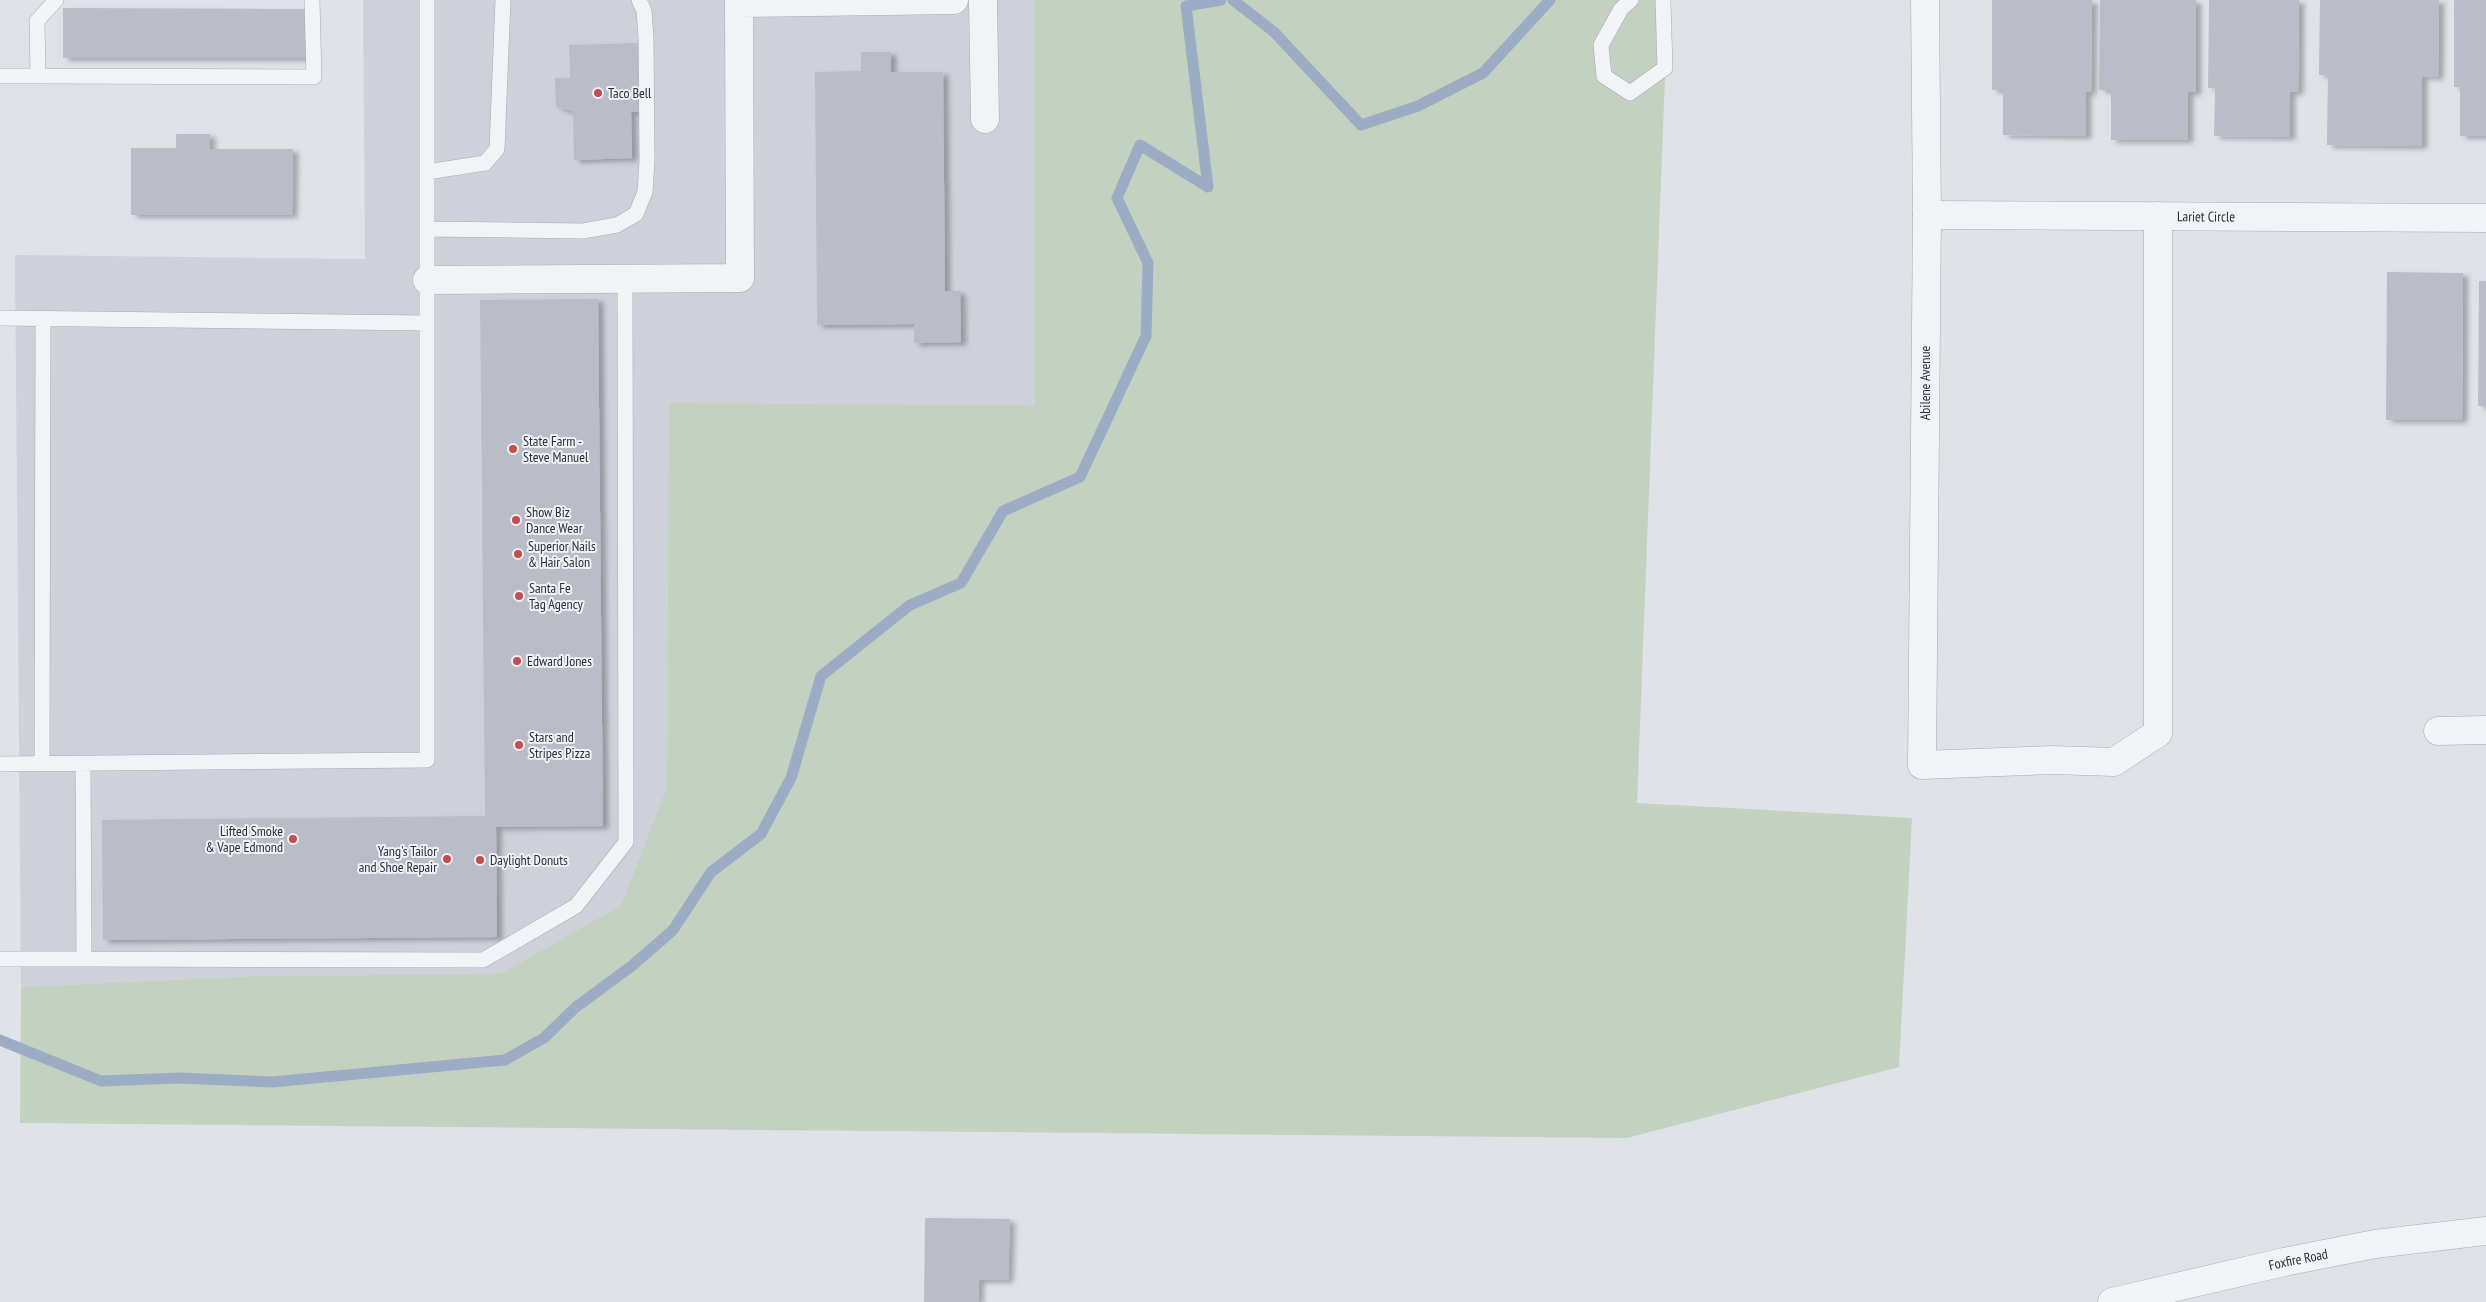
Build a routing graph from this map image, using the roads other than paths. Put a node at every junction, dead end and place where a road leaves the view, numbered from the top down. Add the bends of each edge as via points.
1 (56, 0) edge
2 (312, 0) edge
3 (427, 0) edge
4 (503, 0) edge
5 (639, 0) edge
6 (954, 0) edge
7 (983, 0) edge
8 (1631, 0) edge
9 (1664, 0) edge
10 (1925, 0) edge
11 (851, 1) edge
12 (0, 76) edge
13 (38, 76) junction
14 (985, 119) dead end
15 (427, 172) junction
16 (1926, 215) junction
17 (2158, 216) junction
18 (2486, 218) edge
19 (427, 229) junction
20 (625, 279) junction
21 (427, 280) junction
22 (0, 318) edge
23 (43, 319) junction
24 (427, 323) junction
25 (2486, 730) edge
26 (2438, 731) dead end
27 (83, 763) junction
28 (0, 764) edge
29 (42, 764) junction
30 (0, 959) edge
31 (84, 959) junction
32 (2486, 1231) edge
33 (2112, 1302) edge

1 - 13 lane via 37,21
2 - 13 lane via 314,77
3 - 15 lane
4 - 15 lane via 497,149 485,164
5 - 19 lane via 644,11 646,38 647,161 645,192 636,214 617,225 583,230
6 - 11 street
7 - 14 street
8 - 9 lane via 1621,9 1601,45 1604,76 1630,93 1665,68
10 - 16 street, Abilene Avenue
11 - 20 street via 739,4 740,278
12 - 13 lane
15 - 19 lane
16 - 17 street, Lariet Circle
16 - 17 street, Abilene Avenue via 1922,765 2053,760 2114,762 2158,732
17 - 18 street, Lariet Circle
19 - 21 lane
20 - 21 street
20 - 31 lane via 626,842 576,906 483,960
21 - 24 lane
22 - 23 lane
23 - 24 lane
23 - 29 lane
24 - 27 lane via 427,760
25 - 26 street
27 - 29 lane
27 - 31 lane
28 - 29 lane
30 - 31 lane
32 - 33 street, Foxfire Road via 2375,1244

